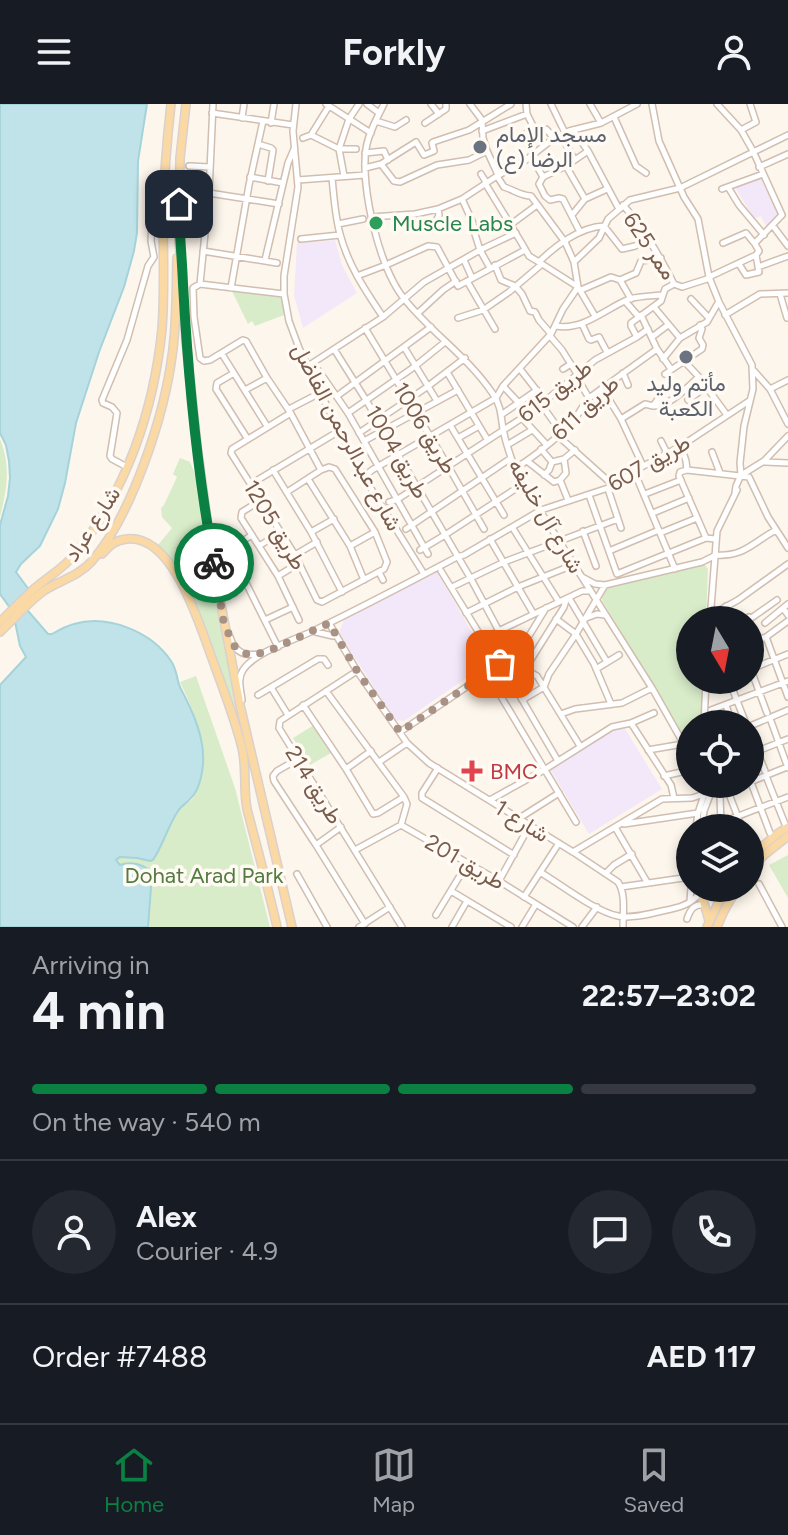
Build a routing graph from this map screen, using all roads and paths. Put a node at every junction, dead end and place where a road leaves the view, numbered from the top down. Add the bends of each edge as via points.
1 (171, 104) edge
2 (186, 104) edge
3 (213, 104) edge
4 (244, 104) edge
5 (274, 104) edge
6 (296, 104) edge
7 (328, 104) edge
8 (359, 104) edge
9 (367, 104) edge
10 (384, 104) edge
11 (431, 104) edge
12 (446, 104) edge
13 (470, 104) edge
14 (511, 104) edge
15 (526, 104) edge
16 (551, 104) edge
17 (590, 104) edge
18 (637, 104) edge
19 (652, 104) edge
20 (717, 104) edge
21 (750, 104) edge
22 (212, 113) junction
23 (380, 113) junction
24 (439, 114) junction
25 (527, 114) junction
26 (614, 117) junction
27 (242, 118) junction
28 (349, 119) junction
29 (406, 120) dead end
30 (482, 120) junction
31 (263, 121) junction
32 (376, 121) junction
33 (271, 123) junction
34 (425, 123) dead end
35 (601, 123) junction
36 (293, 125) junction
37 (535, 128) junction
38 (573, 130) junction
39 (741, 130) junction
40 (482, 131) junction
41 (371, 133) junction
42 (563, 134) junction
43 (311, 135) junction
44 (788, 135) edge
45 (303, 138) dead end
46 (554, 138) junction
47 (514, 141) dead end
48 (258, 144) junction
49 (295, 148) junction
50 (339, 149) junction
51 (356, 149) dead end
52 (487, 151) junction
53 (588, 151) junction
54 (753, 151) junction
55 (365, 153) junction
56 (430, 153) junction
57 (788, 154) edge
58 (531, 156) junction
59 (574, 159) junction
60 (388, 160) junction
61 (381, 164) junction
62 (437, 165) junction
63 (189, 166) dead end
64 (566, 166) junction
65 (210, 167) junction
66 (759, 167) junction
67 (365, 171) junction
68 (646, 173) dead end
69 (481, 174) dead end
70 (763, 174) junction
71 (498, 175) junction
72 (164, 176) junction
73 (344, 176) junction
74 (250, 177) junction
75 (543, 177) junction
76 (332, 178) junction
77 (298, 180) junction
78 (268, 181) junction
79 (283, 183) junction
80 (486, 183) junction
81 (680, 188) junction
82 (607, 189) junction
83 (663, 192) junction
84 (209, 193) junction
85 (545, 196) junction
86 (684, 197) junction
87 (246, 198) junction
88 (462, 199) junction
89 (585, 199) junction
90 (279, 204) junction
91 (537, 204) junction
92 (621, 207) junction
93 (438, 209) junction
94 (572, 215) junction
95 (785, 215) edge
96 (371, 217) junction
97 (363, 219) dead end
98 (437, 219) dead end
99 (338, 224) junction
100 (510, 225) junction
101 (604, 226) junction
102 (773, 226) junction
103 (759, 228) junction
104 (580, 232) junction
105 (516, 233) junction
106 (340, 235) junction
107 (764, 235) junction
108 (748, 236) junction
109 (179, 238) junction
110 (301, 239) dead end
111 (648, 239) junction
112 (565, 242) junction
113 (723, 243) dead end
114 (755, 244) junction
115 (788, 246) edge
116 (480, 250) junction
117 (525, 250) junction
118 (203, 251) junction
119 (757, 253) junction
120 (235, 255) junction
121 (788, 256) edge
122 (661, 258) junction
123 (265, 260) junction
124 (464, 260) junction
125 (574, 262) junction
126 (277, 263) dead end
127 (541, 263) junction
128 (739, 264) junction
129 (386, 265) junction
130 (493, 266) junction
131 (449, 267) junction
132 (758, 267) junction
133 (357, 276) junction
134 (710, 278) junction
135 (470, 280) junction
136 (620, 280) junction
137 (200, 284) junction
138 (457, 284) junction
139 (515, 286) junction
140 (676, 286) junction
141 (231, 288) junction
142 (580, 289) junction
143 (788, 293) edge
144 (284, 294) junction
145 (780, 294) junction
146 (662, 298) junction
147 (691, 299) dead end
148 (405, 300) junction
149 (628, 300) junction
150 (719, 302) junction
151 (654, 307) junction
152 (483, 310) junction
153 (418, 313) junction
154 (725, 315) junction
155 (595, 316) junction
156 (640, 316) junction
157 (383, 317) junction
158 (708, 317) junction
159 (458, 318) dead end
160 (787, 318) edge
161 (582, 324) junction
162 (668, 325) junction
163 (700, 325) junction
164 (556, 326) junction
165 (431, 327) junction
166 (365, 328) junction
167 (495, 329) dead end
168 (648, 329) junction
169 (551, 335) junction
170 (637, 337) junction
171 (652, 337) junction
172 (680, 338) junction
173 (445, 342) junction
174 (404, 347) junction
175 (334, 349) junction
176 (657, 349) junction
177 (607, 352) junction
178 (222, 354) junction
179 (465, 358) junction
180 (663, 359) junction
181 (683, 360) junction
182 (385, 361) junction
183 (571, 364) junction
184 (308, 366) junction
185 (414, 367) junction
186 (520, 369) junction
187 (563, 369) dead end
188 (671, 369) junction
189 (319, 371) dead end
190 (753, 371) junction
191 (447, 372) junction
192 (234, 373) junction
193 (623, 373) junction
194 (665, 374) dead end
195 (577, 375) junction
196 (699, 377) junction
197 (267, 378) junction
198 (396, 379) junction
199 (763, 380) junction
200 (788, 380) edge
201 (355, 383) junction
202 (628, 385) dead end
203 (503, 386) junction
204 (707, 386) junction
205 (427, 387) junction
206 (602, 388) junction
207 (665, 389) dead end
208 (753, 389) junction
209 (770, 389) junction
210 (245, 390) junction
211 (458, 390) junction
212 (537, 390) junction
213 (318, 394) dead end
214 (337, 396) junction
215 (496, 398) junction
216 (589, 398) junction
217 (366, 400) junction
218 (408, 400) junction
219 (688, 400) dead end
220 (437, 401) junction
221 (750, 401) junction
222 (519, 403) junction
223 (543, 403) junction
224 (653, 406) junction
225 (289, 412) junction
226 (348, 413) junction
227 (416, 413) junction
228 (471, 413) junction
229 (501, 415) junction
230 (727, 415) junction
231 (522, 418) junction
232 (621, 419) junction
233 (378, 421) junction
234 (788, 424) edge
235 (450, 425) junction
236 (267, 426) junction
237 (479, 426) junction
238 (503, 429) junction
239 (384, 430) junction
240 (532, 430) junction
241 (339, 431) junction
242 (359, 433) junction
243 (559, 434) junction
244 (788, 436) edge
245 (430, 437) junction
246 (247, 438) junction
247 (458, 438) junction
248 (487, 439) junction
249 (364, 441) junction
250 (661, 441) dead end
251 (507, 445) junction
252 (681, 446) junction
253 (310, 447) junction
254 (543, 447) junction
255 (575, 450) junction
256 (712, 452) dead end
257 (467, 453) junction
258 (667, 453) junction
259 (398, 455) junction
260 (511, 458) junction
261 (564, 459) junction
262 (527, 461) junction
263 (764, 461) junction
264 (552, 462) junction
265 (788, 463) edge
266 (448, 466) junction
267 (643, 466) junction
268 (127, 467) junction
269 (375, 468) junction
270 (515, 468) junction
271 (273, 470) junction
272 (321, 470) junction
273 (687, 470) junction
274 (634, 471) junction
275 (720, 473) junction
276 (363, 474) junction
277 (544, 475) junction
278 (741, 475) junction
279 (483, 478) junction
280 (308, 479) junction
281 (560, 480) junction
282 (681, 480) junction
283 (251, 484) junction
284 (523, 484) junction
285 (416, 486) junction
286 (611, 488) junction
287 (287, 492) junction
288 (463, 492) junction
289 (645, 494) junction
290 (589, 495) junction
291 (689, 498) junction
292 (398, 499) junction
293 (261, 500) junction
294 (568, 500) junction
295 (496, 501) junction
296 (389, 502) dead end
297 (541, 510) junction
298 (432, 512) junction
299 (653, 514) junction
300 (476, 515) junction
301 (504, 515) dead end
302 (697, 518) junction
303 (334, 519) junction
304 (618, 519) junction
305 (413, 525) junction
306 (600, 525) junction
307 (621, 528) dead end
308 (406, 529) dead end
309 (484, 529) dead end
310 (514, 530) dead end
311 (776, 530) junction
312 (583, 531) junction
313 (281, 532) junction
314 (311, 532) junction
315 (375, 532) junction
316 (660, 532) junction
317 (252, 535) junction
318 (445, 535) junction
319 (706, 538) junction
320 (490, 539) junction
321 (715, 539) junction
322 (558, 540) junction
323 (317, 542) junction
324 (259, 546) junction
325 (350, 546) junction
326 (422, 548) junction
327 (788, 548) edge
328 (609, 551) junction
329 (530, 553) junction
330 (668, 553) junction
331 (428, 554) dead end
332 (295, 555) junction
333 (715, 555) junction
334 (457, 557) junction
335 (94, 559) junction
336 (504, 562) junction
337 (702, 562) junction
338 (299, 563) junction
339 (788, 564) edge
340 (596, 566) dead end
341 (568, 567) dead end
342 (675, 569) junction
343 (441, 571) dead end
344 (714, 571) junction
345 (379, 572) junction
346 (424, 574) junction
347 (580, 575) junction
348 (278, 576) junction
349 (543, 577) junction
350 (471, 579) junction
351 (364, 580) junction
352 (383, 580) dead end
353 (605, 585) junction
354 (452, 587) junction
355 (518, 587) junction
356 (591, 591) junction
357 (342, 592) junction
358 (35, 593) junction
359 (567, 599) junction
360 (596, 600) junction
361 (777, 600) dead end
362 (559, 602) junction
363 (484, 604) junction
364 (711, 606) edge
365 (726, 606) edge
366 (785, 606) edge
367 (293, 607) junction
368 (546, 608) junction
369 (764, 611) edge
370 (466, 613) junction
371 (533, 613) junction
372 (345, 615) junction
373 (605, 615) junction
374 (774, 615) junction
375 (788, 615) edge
376 (556, 619) junction
377 (265, 620) junction
378 (299, 620) dead end
379 (584, 621) junction
380 (328, 623) junction
381 (765, 623) dead end
382 (786, 623) edge
383 (224, 624) junction
384 (1, 628) edge
385 (499, 630) junction
386 (311, 632) junction
387 (576, 634) junction
388 (335, 636) junction
389 (766, 637) joint
390 (482, 639) junction
391 (278, 647) junction
392 (267, 652) junction
393 (788, 654) edge
394 (619, 655) dead end
395 (512, 656) junction
396 (775, 660) junction
397 (607, 662) junction
398 (500, 664) junction
399 (764, 664) edge
400 (328, 665) dead end
401 (525, 669) junction
402 (596, 669) junction
403 (357, 671) junction
404 (487, 673) junction
405 (510, 679) junction
406 (785, 682) edge
407 (544, 687) junction
408 (652, 688) junction
409 (271, 689) junction
410 (764, 690) edge
411 (326, 691) junction
412 (734, 694) edge
413 (754, 694) edge
414 (760, 694) edge
415 (258, 695) dead end
416 (788, 697) edge
417 (522, 700) junction
418 (737, 700) junction
419 (611, 704) junction
420 (240, 705) junction
421 (303, 705) junction
422 (726, 705) junction
423 (711, 710) dead end
424 (728, 710) edge
425 (741, 710) edge
426 (788, 710) edge
427 (654, 713) dead end
428 (767, 713) dead end
429 (561, 714) junction
430 (288, 715) junction
431 (764, 719) edge
432 (771, 721) dead end
433 (631, 723) junction
434 (676, 729) edge
435 (400, 732) junction
436 (788, 739) edge
437 (779, 742) junction
438 (407, 743) junction
439 (580, 746) junction
440 (676, 747) edge
441 (764, 748) edge
442 (648, 750) junction
443 (371, 751) junction
444 (298, 759) junction
445 (558, 761) junction
446 (379, 762) junction
447 (788, 767) edge
448 (438, 768) junction
449 (764, 768) edge
450 (346, 769) junction
451 (544, 770) junction
452 (676, 773) edge
453 (766, 773) junction
454 (664, 776) junction
455 (559, 793) junction
456 (404, 797) junction
457 (788, 797) edge
458 (674, 798) joint
459 (702, 798) edge
460 (757, 798) edge
461 (490, 800) junction
462 (776, 802) junction
463 (761, 808) junction
464 (698, 813) joint
465 (743, 814) edge
466 (518, 819) junction
467 (576, 822) dead end
468 (401, 825) junction
469 (618, 825) junction
470 (786, 825) edge
471 (341, 827) junction
472 (526, 832) dead end
473 (770, 833) dead end
474 (788, 836) edge
475 (559, 843) junction
476 (764, 844) edge
477 (316, 845) junction
478 (355, 850) junction
479 (573, 852) junction
480 (632, 854) junction
481 (514, 855) junction
482 (764, 855) edge
483 (467, 864) junction
484 (540, 872) junction
485 (606, 873) junction
486 (297, 874) dead end
487 (676, 879) edge
488 (499, 881) junction
489 (647, 882) junction
490 (621, 887) junction
491 (451, 891) junction
492 (764, 893) edge
493 (524, 897) junction
494 (467, 901) junction
495 (690, 902) edge
496 (704, 902) edge
497 (723, 902) edge
498 (727, 902) edge
499 (536, 904) junction
500 (705, 905) junction
501 (390, 907) junction
502 (597, 907) junction
503 (676, 908) junction
504 (436, 915) dead end
505 (623, 916) junction
506 (708, 924) edge
507 (362, 926) edge
508 (277, 927) edge
509 (292, 927) edge
510 (327, 927) edge
511 (402, 927) edge
512 (452, 927) edge
513 (511, 927) edge
514 (522, 927) edge
515 (573, 927) edge
516 (582, 927) edge
517 (623, 927) edge
518 (717, 927) edge
519 (782, 927) edge

1 - 72 main road, شارع عراد
2 - 109 main road
3 - 22 street
4 - 27 street
5 - 33 street
6 - 36 street, شارع عبدالرحمن الفاضل
7 - 28 street
7 - 43 street
8 - 28 street
9 - 23 street
10 - 23 street, شارع آل خليفه
11 - 24 street
12 - 24 street
13 - 30 street
14 - 30 street
15 - 25 street
16 - 42 street
17 - 35 street
18 - 26 street
19 - 81 street via 659,141
20 - 39 street
21 - 39 street via 756,122
22 - 27 street
22 - 65 street
23 - 32 street, شارع آل خليفه
24 - 34 street
25 - 37 street
25 - 40 street
26 - 35 street
26 - 68 street via 636,166
27 - 31 street
28 - 41 street
28 - 50 street
29 - 32 street via 395,127
30 - 40 street
30 - 56 street via 433,142 435,151
31 - 33 street
31 - 48 street
32 - 41 street, شارع آل خليفه
33 - 36 street
35 - 38 street
36 - 49 street, شارع عبدالرحمن الفاضل
37 - 46 street via 547,129
37 - 47 street
38 - 42 street
38 - 53 street, ممر 625
39 - 54 street
40 - 52 street
41 - 55 street, شارع آل خليفه
42 - 46 street
42 - 59 street
43 - 45 street
43 - 50 street
44 - 54 street
46 - 58 street
48 - 74 street
48 - 78 street via 273,149
49 - 77 street, شارع عبدالرحمن الفاضل
49 - 79 street
50 - 51 street
50 - 73 street
52 - 62 street
52 - 71 street
53 - 59 street
53 - 82 street, ممر 625
54 - 66 street
54 - 81 street
55 - 60 street via 384,151
55 - 67 street, شارع آل خليفه
56 - 60 street via 424,155 416,142
56 - 62 street
57 - 66 street
58 - 71 street
58 - 75 street
59 - 64 street
60 - 61 street
61 - 62 street via 396,182
61 - 67 street
63 - 65 street
64 - 75 street
64 - 89 street
65 - 84 street
66 - 70 street
67 - 73 street
67 - 96 street, شارع آل خليفه
69 - 80 street
70 - 95 street
70 - 103 street via 725,188
71 - 80 street
71 - 91 street via 504,187 531,196
72 - 268 main road, شارع عراد via 162,330 153,388
72 - 268 street via 154,184 154,257 102,400 117,413 110,456
73 - 76 street
74 - 78 street
74 - 87 street
75 - 85 street via 539,184
76 - 77 street
76 - 99 street
77 - 144 street, شارع عبدالرحمن الفاضل
78 - 79 street
79 - 90 street
80 - 88 street
80 - 100 street
81 - 83 street
81 - 86 street
82 - 89 street
82 - 92 street, ممر 625
83 - 86 street
83 - 92 street
84 - 87 street
84 - 118 street
85 - 91 street
85 - 94 street via 561,198
86 - 134 street via 698,219
87 - 90 street
87 - 120 street
88 - 93 street
88 - 116 street
89 - 94 street
90 - 123 street
91 - 100 street
91 - 112 street
92 - 101 street
92 - 111 street, ممر 625
93 - 96 street
93 - 98 street
94 - 104 street
95 - 102 street
96 - 129 street, شارع آل خليفه
97 - 99 street
99 - 106 street
100 - 105 street
101 - 104 street
101 - 111 street via 622,249
101 - 125 street
102 - 107 street
102 - 115 street
103 - 107 street
103 - 108 street
104 - 112 street
105 - 116 street
105 - 117 street
106 - 110 street
106 - 133 street
107 - 114 street
108 - 113 street
108 - 114 street
109 - 335 main road via 175,329 160,414 125,506
109 - 383 main road via 197,446
111 - 122 street, ممر 625
112 - 125 street
112 - 127 street
114 - 119 street
116 - 124 street
116 - 130 street
117 - 127 street
117 - 130 street
118 - 120 street
118 - 137 street
119 - 128 street
119 - 132 street
120 - 123 street
120 - 141 street
121 - 132 street
122 - 136 street via 641,261 636,273
122 - 140 street, ممر 625
123 - 126 street
124 - 131 street
124 - 135 street
125 - 142 street
127 - 139 street
127 - 142 street
128 - 132 street via 746,275 759,272
128 - 134 street
129 - 131 street via 428,246 439,248
129 - 133 street
129 - 148 street, شارع آل خليفه
130 - 135 street
130 - 139 street via 501,280
131 - 138 street
131 - 148 street
133 - 157 street
134 - 140 street
134 - 150 street
135 - 138 street
135 - 152 street
136 - 142 street via 611,277
136 - 149 street
137 - 141 street
137 - 178 street via 193,288 199,355 206,361
138 - 153 street
139 - 152 street
139 - 169 street
140 - 146 street via 665,289
141 - 144 street
142 - 155 street
142 - 164 street
143 - 145 street
144 - 184 street, شارع عبدالرحمن الفاضل
145 - 154 street via 760,294
145 - 160 street
146 - 149 street
146 - 151 street
147 - 158 street
148 - 153 street, شارع آل خليفه
148 - 157 street
149 - 155 street
149 - 156 street
150 - 154 street
150 - 158 street
151 - 156 street
151 - 162 street
152 - 159 street
152 - 167 street
153 - 165 street, شارع آل خليفه
154 - 190 street
155 - 161 street
156 - 168 street
156 - 170 street via 631,324
157 - 166 street
158 - 163 street
161 - 164 street
161 - 177 street via 589,339 599,337
162 - 171 street
162 - 172 street
163 - 172 street
163 - 181 street via 703,347
164 - 169 street
165 - 173 street, شارع آل خليفه
165 - 174 street
166 - 175 street
166 - 182 street, طريق 1006
168 - 170 street, طريق 615
168 - 171 street
169 - 183 street
169 - 186 street
170 - 177 street, طريق 615
171 - 176 street
172 - 180 street
173 - 179 street, شارع آل خليفه
173 - 185 street
174 - 182 street
174 - 185 street
175 - 184 street
175 - 201 street, طريق 1004
176 - 180 street
176 - 193 street, طريق 611
177 - 195 street, طريق 615
178 - 192 street
178 - 197 street via 246,341
179 - 191 street
179 - 215 street, شارع آل خليفه
180 - 188 street
181 - 188 street
181 - 196 street
182 - 198 street, طريق 1006
182 - 201 street
183 - 187 street
183 - 195 street
184 - 241 street, شارع عبدالرحمن الفاضل
185 - 198 street
185 - 205 street
186 - 203 street
186 - 212 street
188 - 194 street
189 - 214 street
190 - 199 street
190 - 208 street
191 - 205 street
191 - 211 street
192 - 210 street
192 - 246 street via 216,389
193 - 202 street
193 - 206 street, طريق 611
195 - 216 street
195 - 223 street, طريق 615
196 - 204 street
196 - 224 street via 661,406
197 - 210 street
197 - 225 street
198 - 217 street
198 - 218 street, طريق 1006
199 - 208 street
199 - 209 street
200 - 209 street
201 - 214 street
201 - 217 street, طريق 1004
203 - 215 street
203 - 222 street
204 - 219 street
204 - 230 street
205 - 218 street
205 - 220 street
206 - 216 street, طريق 611
206 - 232 street
207 - 224 street
208 - 221 street
209 - 234 street
210 - 236 street
211 - 220 street
211 - 228 street
212 - 222 street
212 - 223 street
213 - 225 street
214 - 226 street
215 - 228 street
215 - 229 street, شارع آل خليفه
216 - 243 street, طريق 611
217 - 226 street
217 - 233 street, طريق 1004
218 - 227 street, طريق 1006
218 - 233 street
220 - 227 street
221 - 230 street, طريق 607
221 - 278 street
222 - 229 street
223 - 231 street, طريق 615
223 - 243 street
224 - 232 street via 645,404
225 - 236 street
225 - 253 street
226 - 242 street
227 - 239 street
227 - 245 street, طريق 1006
228 - 235 street
228 - 237 street
229 - 238 street, شارع آل خليفه
230 - 252 street, طريق 607
231 - 238 street, طريق 615
231 - 240 street
232 - 267 street
233 - 239 street, طريق 1004
233 - 242 street
235 - 245 street
235 - 247 street
236 - 246 street
237 - 247 street
237 - 248 street
238 - 248 street, طريق 615
238 - 251 street, شارع آل خليفه
239 - 249 street
239 - 259 street, طريق 1004
240 - 251 street
240 - 254 street
241 - 253 street
241 - 276 street, شارع عبدالرحمن الفاضل
242 - 249 street
243 - 254 street, طريق 611
243 - 255 street
244 - 263 street
245 - 259 street
245 - 266 street, طريق 1006
246 - 283 street, طريق 1205 via 231,452
247 - 257 street
248 - 257 street, طريق 615
249 - 269 street
250 - 258 street
251 - 260 street, شارع آل خليفه
252 - 258 street, طريق 607
252 - 273 street
253 - 271 street
253 - 272 street
254 - 262 street, طريق 611
254 - 264 street
255 - 261 street
255 - 286 street
256 - 275 street
257 - 266 street, طريق 615
257 - 279 street
258 - 267 street, طريق 607
259 - 269 street
259 - 285 street, طريق 1004
260 - 270 street, شارع آل خليفه
260 - 279 street
261 - 264 street
261 - 281 street via 566,473
262 - 270 street, طريق 611
262 - 277 street
263 - 265 street
263 - 278 street
264 - 277 street
266 - 285 street, طريق 615
266 - 288 street, طريق 1006
267 - 274 street, طريق 607
268 - 358 main road, شارع عراد via 76,554
269 - 276 street
269 - 292 street
270 - 284 street, شارع آل خليفه
271 - 283 street
271 - 287 street
272 - 280 street
272 - 315 street via 335,469
273 - 275 street
273 - 282 street via 680,472
274 - 286 street, طريق 607
274 - 289 street
275 - 278 street
276 - 346 street, شارع عبدالرحمن الفاضل
277 - 281 street
278 - 311 street via 751,479
278 - 321 street
279 - 288 street
279 - 295 street
280 - 287 street
280 - 303 street
281 - 294 street
282 - 289 street
282 - 291 street
283 - 293 street, طريق 1205
284 - 295 street
284 - 297 street, شارع آل خليفه
285 - 292 street, طريق 615
285 - 298 street, طريق 1004
286 - 290 street, طريق 607
286 - 304 street
287 - 314 street
288 - 298 street
288 - 300 street, طريق 1006
289 - 299 street
290 - 294 street, طريق 607
290 - 306 street
291 - 299 street
291 - 302 street
292 - 296 street, طريق 615
292 - 305 street
293 - 313 street, طريق 1205
293 - 317 street via 241,515
294 - 297 street, طريق 607
295 - 300 street
295 - 301 street
297 - 320 street, طريق 607
297 - 322 street, شارع آل خليفه
298 - 305 street
298 - 318 street, طريق 1004
299 - 316 street
300 - 309 street, طريق 1006
300 - 318 street
302 - 316 street
302 - 319 street
303 - 314 street
303 - 325 street
304 - 306 street
304 - 307 street
305 - 308 street
305 - 326 street
306 - 312 street
306 - 328 street
310 - 329 street
311 - 327 street
311 - 333 street via 732,556
312 - 322 street
312 - 340 street
313 - 324 street
313 - 332 street, طريق 1205
314 - 323 street
315 - 325 street
315 - 345 street via 387,566
316 - 328 street
316 - 330 street
317 - 324 street
317 - 377 street via 229,552
318 - 326 street
318 - 334 street, طريق 1004
319 - 321 street
319 - 330 street
320 - 334 street, طريق 607
320 - 336 street
321 - 333 street
322 - 329 street
322 - 347 street, شارع آل خليفه
323 - 332 street
323 - 357 street
324 - 348 street
325 - 351 street
326 - 331 street
328 - 330 street via 617,574
329 - 336 street
329 - 349 street
330 - 342 street
332 - 338 street, طريق 1205
333 - 337 street
333 - 344 street
334 - 346 street, طريق 607
334 - 350 street, طريق 1004
335 - 358 main road, شارع عراد via 75,575
335 - 508 main road, شارع عراد via 116,541 141,540 161,554 182,585 241,744 246,805
336 - 350 street
336 - 355 street
337 - 342 street
337 - 344 street
338 - 348 street
338 - 357 street, طريق 1205 via 319,602
339 - 365 street
341 - 349 street
342 - 353 street
343 - 354 street
344 - 364 street
345 - 351 street
345 - 352 street
346 - 372 street, طريق 607
347 - 353 street
347 - 356 street, شارع آل خليفه
348 - 367 street
349 - 355 street
349 - 362 street
350 - 354 street
350 - 363 street, طريق 1004
351 - 357 street
353 - 360 street
354 - 370 street
355 - 363 street
355 - 371 street
356 - 359 street
356 - 360 street, شارع آل خليفه
358 - 384 main road, شارع عراد
359 - 362 street
359 - 376 street
359 - 379 street
360 - 373 street, شارع آل خليفه
360 - 379 street
361 - 369 street
362 - 368 street
363 - 370 street
363 - 385 street, طريق 1004
366 - 374 street
366 - 375 street
367 - 377 street
367 - 378 street
368 - 371 street
368 - 395 street
370 - 390 street
371 - 385 street
372 - 380 street, طريق 607
372 - 388 street
373 - 379 street
373 - 408 street, شارع آل خليفه
374 - 381 street
374 - 382 street
376 - 387 street
376 - 401 street
377 - 391 street
379 - 387 street
379 - 397 street
380 - 386 street, طريق 607
380 - 388 street, شارع 1
382 - 389 street
383 - 392 street via 239,652
383 - 420 main road
385 - 390 street
385 - 395 street, طريق 1004
386 - 388 street
386 - 391 street, طريق 607
387 - 402 street
387 - 407 street
388 - 403 street, شارع 1
389 - 396 street
390 - 398 street
391 - 392 street, طريق 607
392 - 420 street via 242,672
393 - 396 street
394 - 397 street
395 - 398 street
395 - 401 street, طريق 1004
396 - 399 street
396 - 406 street
397 - 402 street
398 - 404 street
398 - 405 street
400 - 409 street via 318,659
401 - 405 street
401 - 407 street, طريق 1004
402 - 419 street
403 - 411 street, طريق 214
403 - 435 street, شارع 1
404 - 435 street
404 - 451 street
405 - 417 street
406 - 410 street
406 - 416 street
407 - 417 street
407 - 429 street, طريق 1004
408 - 419 street
408 - 434 street, شارع آل خليفه
409 - 415 street
409 - 430 street
411 - 421 street, طريق 214
411 - 443 street
412 - 418 street
413 - 418 street
414 - 428 street
417 - 445 street
418 - 422 street
418 - 425 street
419 - 429 street
420 - 509 main road
421 - 430 street, طريق 214
421 - 450 street
422 - 423 street
422 - 424 street
426 - 431 street
427 - 433 street
429 - 439 street, طريق 1004
430 - 444 street, طريق 214 via 279,728
432 - 437 street
433 - 439 street via 615,725
433 - 442 street
435 - 438 street, شارع 1
436 - 437 street
437 - 441 street
437 - 447 street
438 - 446 street
438 - 448 street, شارع 1
439 - 445 street
440 - 442 street
442 - 454 street
443 - 446 street
443 - 450 street
444 - 471 street, طريق 214
444 - 477 street via 273,779
445 - 451 street
446 - 456 street
447 - 453 street
448 - 461 street, شارع 1
448 - 481 street via 422,798
449 - 453 street
450 - 456 street via 373,814
451 - 455 street
451 - 461 street
452 - 454 street
453 - 462 street
454 - 458 street
455 - 466 street
455 - 467 street
456 - 468 street
457 - 462 street
458 - 469 street via 660,800
459 - 464 street
460 - 463 street
461 - 466 street, شارع 1
462 - 463 street
462 - 470 street
463 - 465 street
463 - 473 street
464 - 469 street
466 - 475 street, شارع 1
468 - 478 street, طريق 201
468 - 483 street, طريق 201
469 - 479 street
469 - 480 street
470 - 476 main road
471 - 477 street
471 - 478 street, طريق 214
472 - 481 street
474 - 482 main road
475 - 479 street, شارع 1
475 - 484 street
477 - 507 street
478 - 501 street, طريق 214
479 - 485 street, شارع 1
480 - 485 street
480 - 489 street
481 - 488 street
483 - 488 street, طريق 201
483 - 491 street
484 - 493 street
484 - 502 street
485 - 490 street, شارع 1
486 - 510 street
487 - 489 street
488 - 493 street, طريق 201
489 - 490 street
490 - 505 street
491 - 494 street
491 - 504 street
492 - 519 street
493 - 499 street, طريق 201
494 - 512 street
494 - 513 street
495 - 503 street
496 - 500 main road
497 - 506 main road
498 - 518 main road
499 - 514 street
499 - 515 street, طريق 201
500 - 503 street via 695,906 687,919
500 - 506 main road
501 - 507 street
501 - 511 street, طريق 214
502 - 505 street
502 - 516 street
503 - 505 street
505 - 517 street

